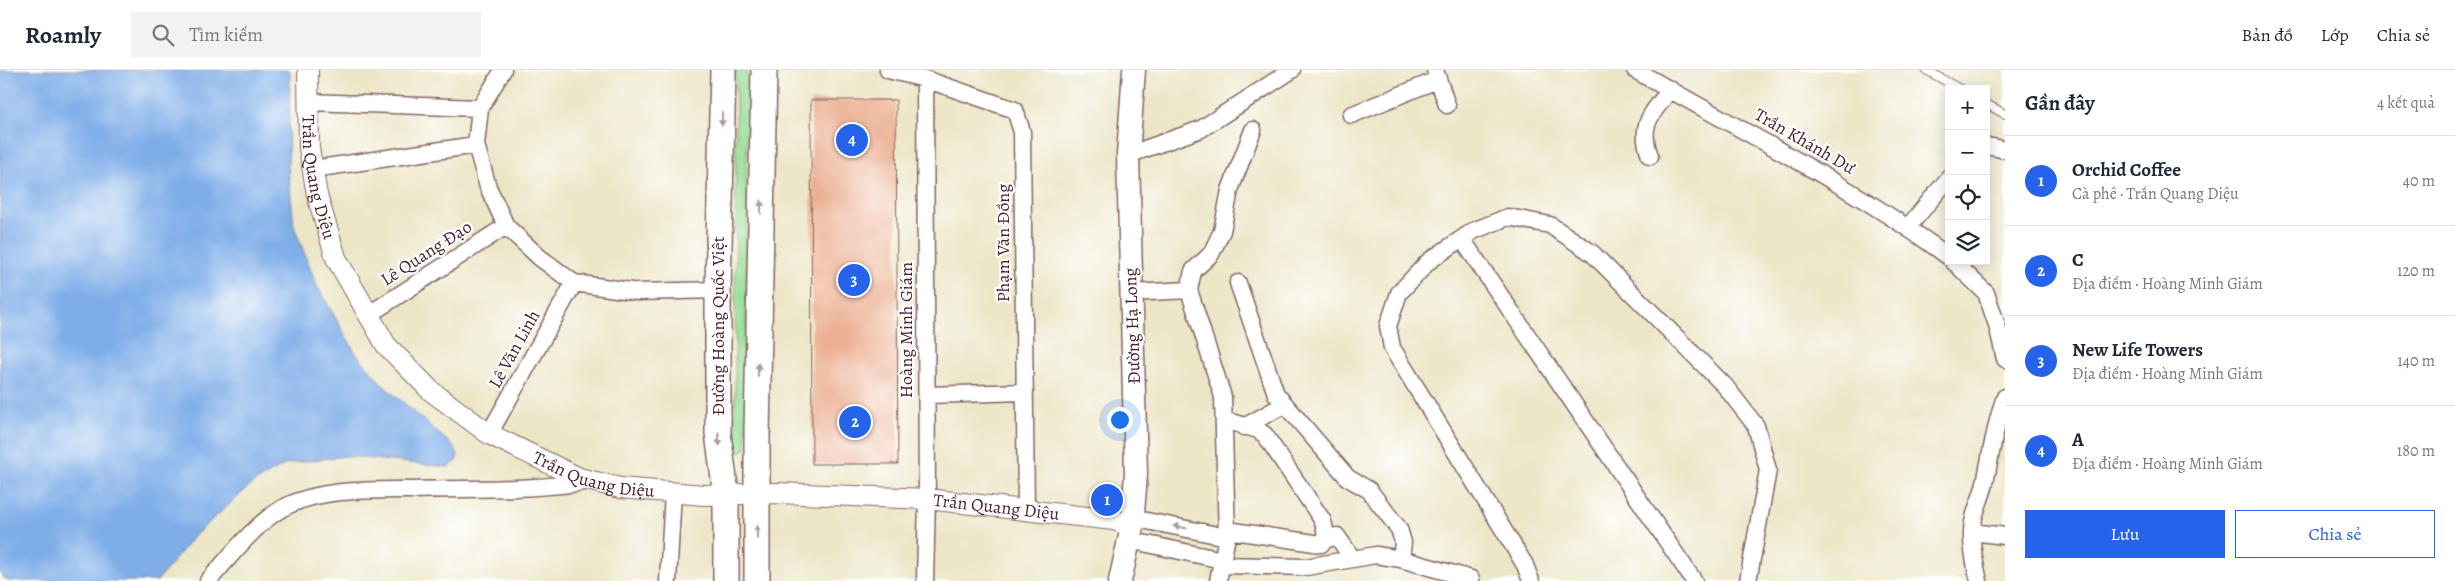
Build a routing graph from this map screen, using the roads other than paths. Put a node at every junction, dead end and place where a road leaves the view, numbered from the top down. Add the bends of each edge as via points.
1 (308, 70) edge
2 (503, 70) edge
3 (723, 70) edge
4 (764, 70) edge
5 (888, 70) edge
6 (1134, 70) edge
7 (1292, 70) edge
8 (1635, 70) edge
9 (1926, 70) edge
10 (1436, 75) edge
11 (925, 79) junction
12 (1953, 85) edge
13 (1670, 89) junction
14 (308, 102) junction
15 (1447, 105) dead end
16 (1990, 106) edge
17 (480, 108) junction
18 (1351, 114) dead end
19 (2005, 114) edge
20 (1253, 130) dead end
21 (476, 145) junction
22 (1990, 146) edge
23 (2005, 150) edge
24 (1128, 155) junction
25 (1650, 156) dead end
26 (312, 169) junction
27 (1945, 183) edge
28 (506, 226) junction
29 (1908, 227) junction
30 (1462, 238) junction
31 (1945, 254) edge
32 (1958, 265) edge
33 (574, 282) junction
34 (1238, 283) dead end
35 (718, 290) junction
36 (1189, 290) junction
37 (1131, 293) junction
38 (368, 315) junction
39 (2005, 359) edge
40 (1024, 392) junction
41 (927, 395) junction
42 (2005, 397) edge
43 (1286, 404) junction
44 (1225, 420) junction
45 (1244, 426) junction
46 (489, 434) junction
47 (591, 481) junction
48 (673, 493) junction
49 (757, 493) junction
50 (726, 494) junction
51 (927, 499) junction
52 (1026, 511) junction
53 (1131, 528) junction
54 (1972, 532) junction
55 (1227, 534) junction
56 (2005, 536) edge
57 (1326, 538) junction
58 (1294, 540) junction
59 (1352, 558) junction
60 (1401, 559) junction
61 (1221, 569) edge
62 (1301, 572) edge
63 (1471, 579) dead end
64 (208, 581) edge
65 (668, 581) edge
66 (726, 581) edge
67 (757, 581) edge
68 (925, 581) edge
69 (1120, 581) edge
70 (1531, 581) edge
71 (1694, 581) edge
72 (1748, 581) edge
73 (1979, 581) edge

1 - 14 street, Trần Quang Diệu
2 - 17 street
3 -> 35 main road, Đường Hoàng Quốc Việt
49 -> 4 main road
5 - 11 street, Phạm Văn Đồng
6 - 24 main road, Đường Hạ Long
7 - 24 street via 1201,129
8 - 13 street, Trần Khánh Dư
9 - 12 lane
10 - 15 street
10 - 18 street
11 - 40 street, Phạm Văn Đồng via 1015,110 1022,132
11 - 41 street, Hoàng Minh Giám
13 - 25 street via 1646,124 1644,140
13 - 29 street, Trần Khánh Dư via 1825,174
14 - 17 street
14 - 26 street, Trần Quang Diệu
16 - 19 lane
17 - 21 street
20 - 36 street via 1230,190 1222,231 1211,254 1193,271
21 - 26 street
21 - 28 street via 488,187
22 - 23 street
24 - 37 main road, Đường Hạ Long
26 - 38 street, Trần Quang Diệu via 336,258
27 - 29 street
28 - 33 street via 539,257
28 - 38 street, Lê Quang Đạo
29 - 31 street, Trần Khánh Dư
30 - 70 street via 1429,261 1399,293 1388,326 1392,348 1525,564
30 - 71 street
30 - 72 street via 1508,217 1550,225 1592,253 1725,386 1756,426 1768,470
32 - 39 street via 1986,293
33 - 35 street via 638,292
33 - 46 street, Lê Văn Linh
34 - 43 street via 1276,394
35 -> 50 main road, Đường Hoàng Quốc Việt via 718,433
36 - 37 street
36 - 44 street via 1216,370
37 - 53 main road, Đường Hạ Long via 1136,474
38 - 46 street, Trần Quang Diệu via 386,345 431,391
40 - 41 street
40 - 52 street, Phạm Văn Đồng
41 - 51 street, Hoàng Minh Giám
42 - 54 street via 1995,424 1989,467
43 - 45 street
43 - 60 street via 1348,478 1370,490 1399,529 1403,542
44 - 45 street
44 - 55 street
45 - 57 street via 1258,430 1272,443 1323,521
46 - 47 street, Trần Quang Diệu
47 - 48 street, Trần Quang Diệu via 620,488
47 - 64 street via 555,487 376,490 323,495 282,509 254,531
48 - 50 street, Trần Quang Diệu
48 - 65 street
49 - 50 street, Trần Quang Diệu
49 - 51 street, Trần Quang Diệu
67 -> 49 main road
50 - 66 main road, Đường Hoàng Quốc Việt
51 - 52 street, Trần Quang Diệu
51 - 68 street, Hoàng Minh Giám
52 - 53 street, Trần Quang Diệu via 1114,520
55 -> 53 street
53 - 61 street
53 - 69 main road, Đường Hạ Long
54 - 56 street
54 - 73 street
55 - 58 street
55 - 61 street
57 - 58 street via 1321,544
57 - 59 street via 1337,536
58 - 62 street
59 - 60 street via 1376,555
59 - 62 street
60 - 63 street
61 - 62 street

